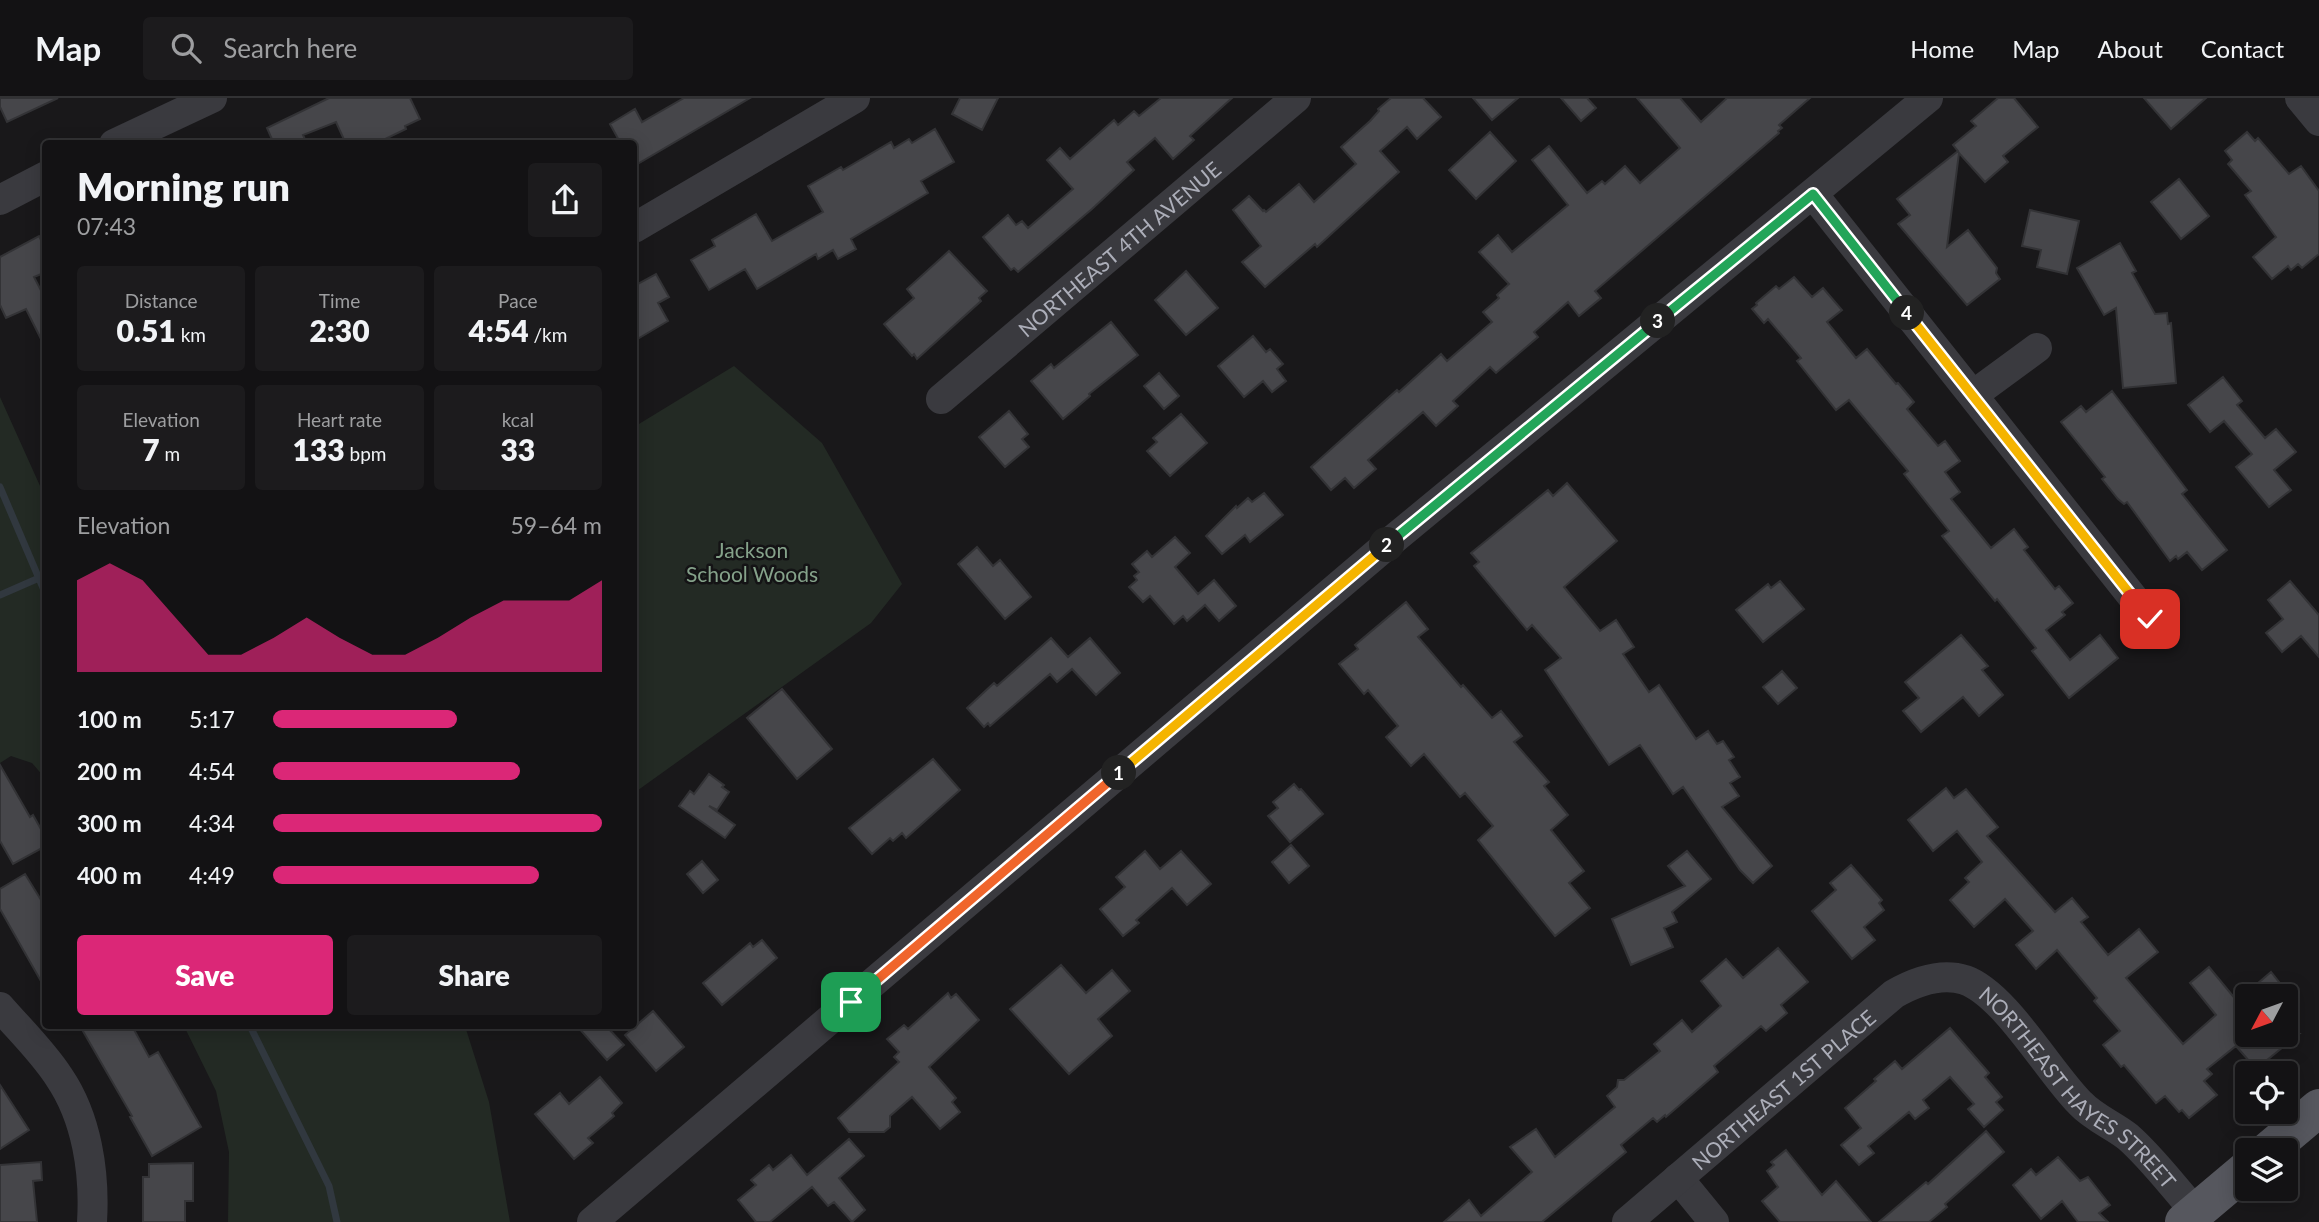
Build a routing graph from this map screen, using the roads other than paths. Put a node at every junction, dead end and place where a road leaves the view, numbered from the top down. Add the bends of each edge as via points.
1 (212, 98) edge
2 (855, 98) edge
3 (1296, 98) edge
4 (1928, 98) edge
5 (2300, 98) edge
6 (2319, 121) edge
7 (123, 140) edge
8 (42, 178) edge
9 (1813, 194) junction
10 (0, 200) edge
11 (637, 226) edge
12 (2037, 348) dead end
13 (1973, 396) junction
14 (941, 399) dead end
15 (2150, 619) dead end
16 (1949, 978) joint
17 (0, 1007) edge
18 (2319, 1108) edge
19 (2283, 1138) edge
20 (1678, 1178) junction
21 (2235, 1179) edge
22 (2190, 1217) edge
23 (92, 1222) edge
24 (592, 1222) edge
25 (1627, 1222) edge
26 (1714, 1222) edge

1 - 7 street
2 - 11 street
3 - 14 street, NORTHEAST 4TH AVENUE
4 - 9 street
5 - 6 street
8 - 10 street
9 - 13 street
9 - 24 street via 1395,538
12 - 13 street
13 - 15 street
16 - 20 street, NORTHEAST 1ST PLACE via 1930,978 1894,994
16 - 22 street, NORTHEAST HAYES STREET via 1964,980 1994,998 2079,1103 2136,1144
17 - 23 street via 53,1068 72,1100 90,1164
18 - 19 main road
20 - 25 street, NORTHEAST 1ST PLACE
20 - 26 street
21 - 22 main road

